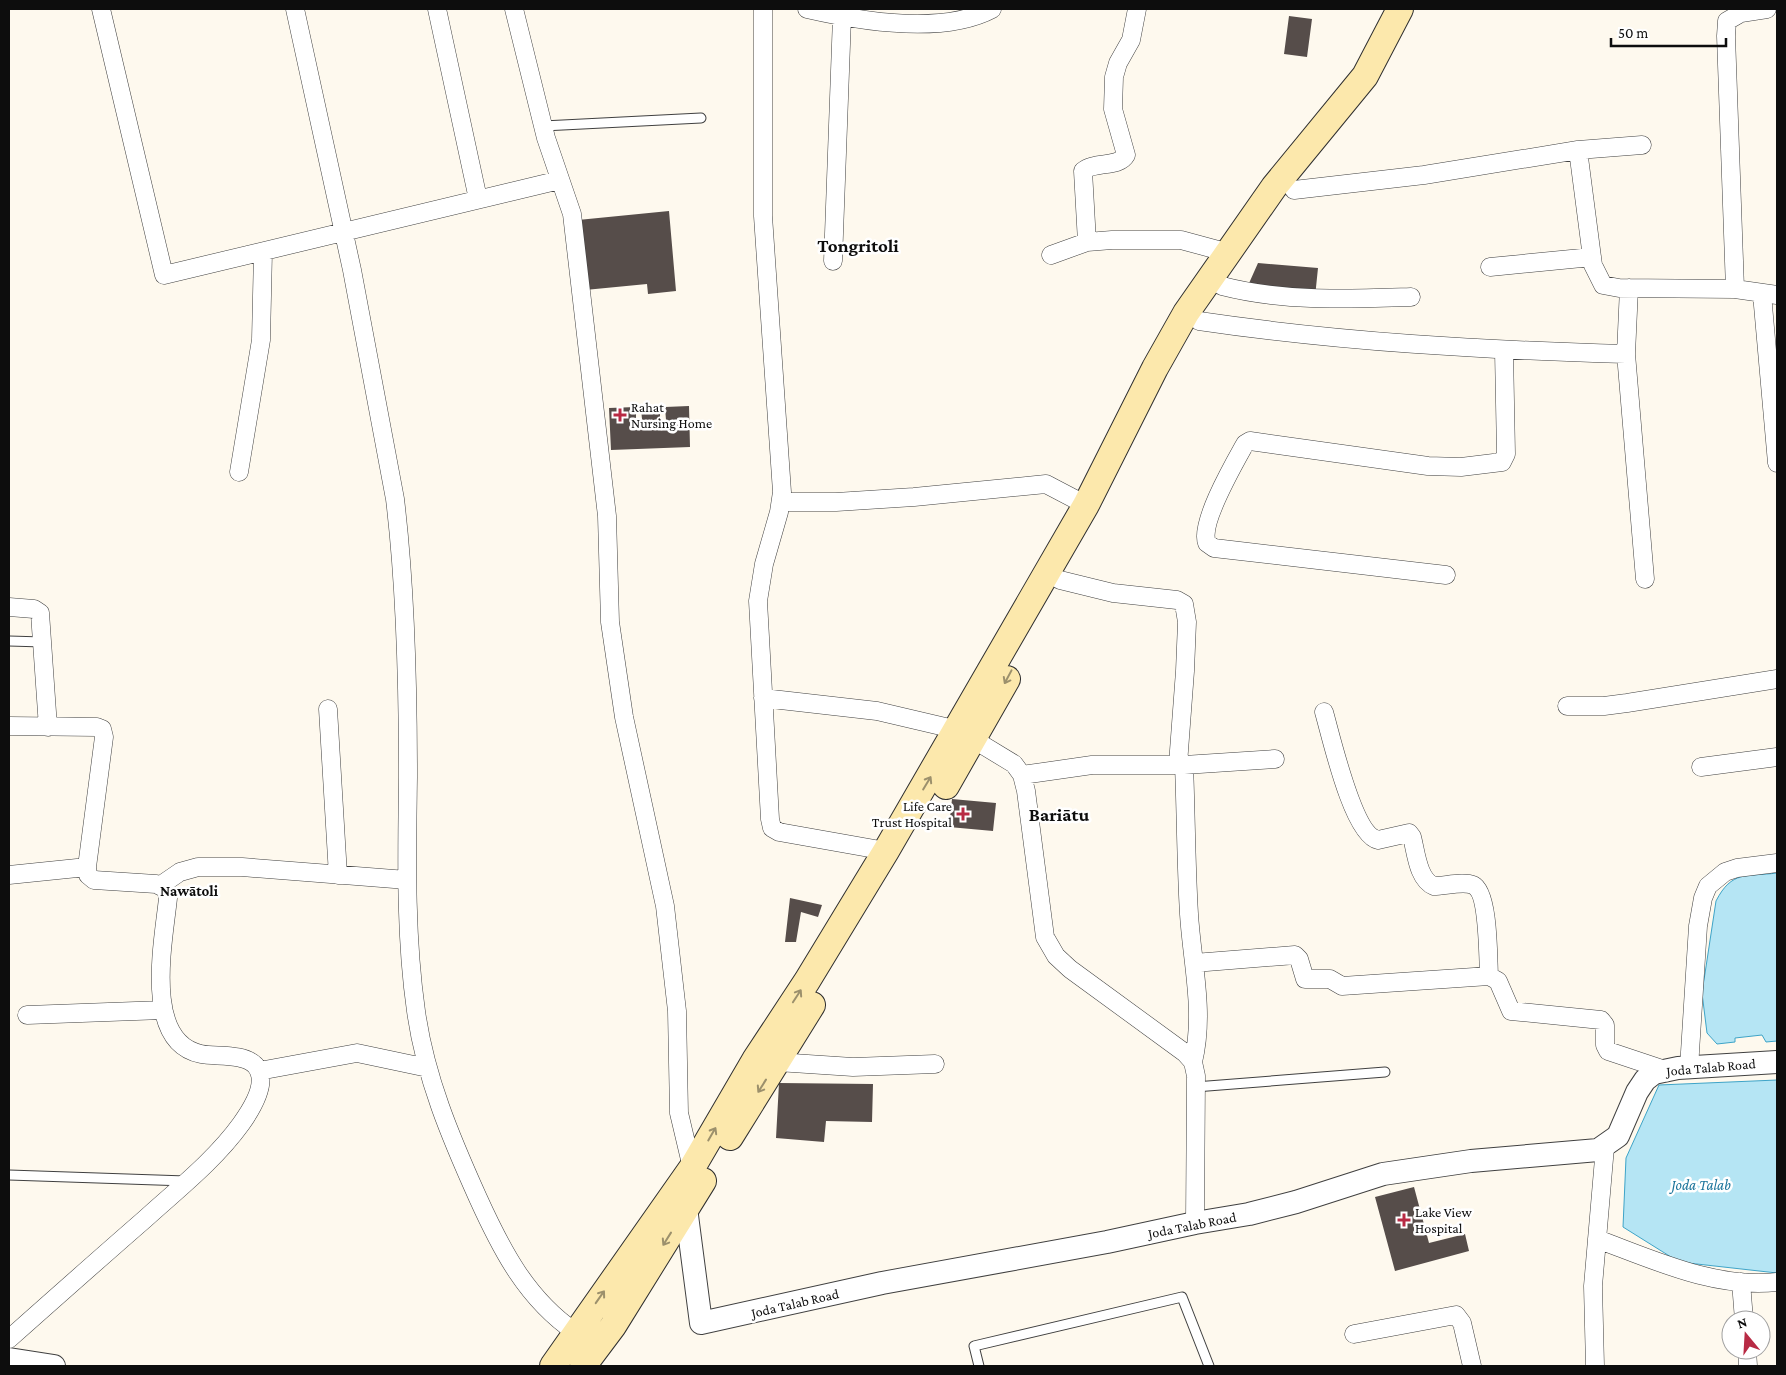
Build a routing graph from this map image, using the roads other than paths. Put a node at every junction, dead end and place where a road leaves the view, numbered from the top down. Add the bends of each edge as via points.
1 (101, 9) edge
2 (295, 9) edge
3 (437, 9) edge
4 (514, 9) edge
5 (763, 9) edge
6 (807, 9) edge
7 (992, 9) edge
8 (1136, 9) edge
9 (1400, 9) edge
10 (1413, 9) edge
11 (1767, 9) edge
12 (1741, 11) edge
13 (842, 17) junction
14 (700, 118) dead end
15 (543, 126) junction
16 (1642, 145) dead end
17 (1578, 150) junction
18 (560, 180) junction
19 (1294, 190) junction
20 (478, 199) junction
21 (344, 232) junction
22 (1087, 242) junction
23 (263, 252) junction
24 (1229, 253) junction
25 (1051, 255) dead end
26 (1592, 257) junction
27 (833, 261) dead end
28 (1490, 267) dead end
29 (1222, 286) junction
30 (1629, 288) junction
31 (1735, 289) junction
32 (1769, 294) edge
33 (1410, 297) dead end
34 (1200, 321) junction
35 (1504, 351) junction
36 (1626, 354) junction
37 (1777, 463) edge
38 (239, 472) dead end
39 (781, 502) junction
40 (1086, 505) junction
41 (1446, 575) dead end
42 (1645, 579) dead end
43 (1060, 580) junction
44 (9, 607) edge
45 (9, 641) edge
46 (44, 642) junction
47 (1777, 679) edge
48 (763, 698) junction
49 (1567, 706) dead end
50 (328, 708) dead end
51 (1324, 712) dead end
52 (9, 726) edge
53 (48, 727) junction
54 (967, 734) junction
55 (1777, 757) edge
56 (1275, 759) dead end
57 (1181, 764) junction
58 (1701, 767) dead end
59 (1022, 775) junction
60 (886, 851) junction
61 (1777, 863) edge
62 (87, 867) junction
63 (9, 875) edge
64 (338, 875) junction
65 (407, 880) junction
66 (161, 885) junction
67 (1194, 963) junction
68 (1489, 976) junction
69 (163, 1010) junction
70 (27, 1015) dead end
71 (777, 1062) junction
72 (1193, 1062) junction
73 (1777, 1062) edge
74 (936, 1064) dead end
75 (428, 1068) junction
76 (1689, 1068) junction
77 (1665, 1070) junction
78 (259, 1071) junction
79 (1384, 1072) dead end
80 (1196, 1088) junction
81 (1605, 1147) junction
82 (692, 1168) junction
83 (9, 1175) edge
84 (188, 1181) junction
85 (680, 1200) junction
86 (1195, 1223) junction
87 (1597, 1239) junction
88 (1741, 1282) junction
89 (1777, 1282) edge
90 (1743, 1310) edge
91 (14, 1332) edge
92 (575, 1332) junction
93 (1354, 1334) dead end
94 (9, 1358) edge
95 (54, 1366) edge
96 (553, 1366) edge
97 (583, 1366) edge
98 (979, 1366) edge
99 (1209, 1366) edge
100 (1472, 1366) edge
101 (1595, 1366) edge

1 - 23 street via 164,275
2 - 21 street
3 - 20 street
4 - 15 street
5 - 39 street via 763,216
6 - 13 street
7 - 13 street via 976,16 940,22 877,22
8 - 22 street via 1131,40 1114,77 1114,114 1126,155 1121,160 1090,166 1083,171
9 - 24 main road via 1366,76 1274,187
10 - 19 main road via 1369,96
11 - 12 street
12 - 31 street via 1727,21 1726,36
13 - 27 street
14 - 15 lane
15 - 18 street
16 - 17 street
17 - 19 street via 1424,175
17 - 26 street
18 - 20 street
18 - 82 street via 572,214 594,400 607,516 610,622 624,717 665,906 677,1011 679,1113
19 - 29 main road via 1243,252
20 - 21 street
21 - 23 street
21 - 65 street via 399,534 408,729
22 - 24 street via 1181,240
22 - 25 street
23 - 38 street via 261,340
24 - 40 main road via 1171,339
26 - 28 street
26 - 30 street via 1603,285
29 - 33 street via 1267,296 1305,299
29 - 34 main road
30 - 31 street
30 - 36 street
31 - 32 street
32 - 37 street
34 - 35 street via 1288,334
34 - 43 main road
35 - 36 street
35 - 41 street via 1506,454 1502,462 1428,466 1250,441 1245,444 1220,491 1206,532 1206,540 1214,548
36 - 42 street
39 - 40 street via 914,497 1046,484
39 - 48 street via 758,600
40 - 54 main road via 1042,577
43 -> 54 main road
43 - 57 street via 1113,593 1178,600 1184,604
44 - 46 street via 34,609 40,613
45 - 46 lane
46 - 53 street
47 - 49 street via 1604,706
48 - 54 street via 877,711
48 - 60 street via 772,828
50 - 64 street
51 - 68 street via 1345,786 1368,834 1378,840 1409,833 1423,877 1429,885 1471,884 1479,890 1484,906
52 - 53 street
53 - 62 street via 97,727 104,734
54 - 59 street via 1006,757
60 -> 54 main road
54 - 71 main road
55 - 58 street
56 - 57 street
57 - 59 street via 1092,765
57 - 67 street
59 - 72 street via 1041,921 1049,946 1070,969 1180,1049
82 -> 60 main road via 755,1060
61 - 76 street via 1725,872 1708,886 1702,898
62 - 63 street
62 - 66 street via 88,875 94,880
64 - 65 street
64 - 66 street via 242,867 198,867 180,872
65 - 75 street via 416,1012
66 - 69 street via 166,889 168,898 160,978
67 - 68 street via 1295,955 1303,978 1330,979 1342,986
67 - 72 street via 1198,1032
68 - 77 street via 1498,982 1511,1011 1601,1020 1605,1024 1608,1050
69 - 70 street
69 - 78 street via 175,1037 190,1050 248,1060
71 - 74 street via 853,1067
71 -> 85 main road
72 - 80 street
73 - 76 street, Joda Talab Road
75 - 78 street via 357,1053
75 - 92 street via 455,1148 501,1246 539,1302
76 - 77 street, Joda Talab Road
77 - 81 street, Joda Talab Road via 1645,1080 1618,1136
78 - 84 street via 260,1088 242,1123
79 - 80 lane
80 - 86 street
81 - 86 street, Joda Talab Road via 1586,1152 1383,1174 1296,1202
81 - 87 street
82 - 85 main road
83 - 84 lane
84 - 91 street
85 - 86 street, Joda Talab Road via 701,1324 882,1283
92 -> 85 main road
85 -> 97 main road via 613,1326
87 - 88 street via 1703,1275
87 - 101 street via 1593,1286
88 - 89 street
88 - 90 street
92 - 96 main road
93 - 100 street via 1456,1315 1462,1323
94 - 95 street
98 - 99 lane via 974,1346 1182,1297

